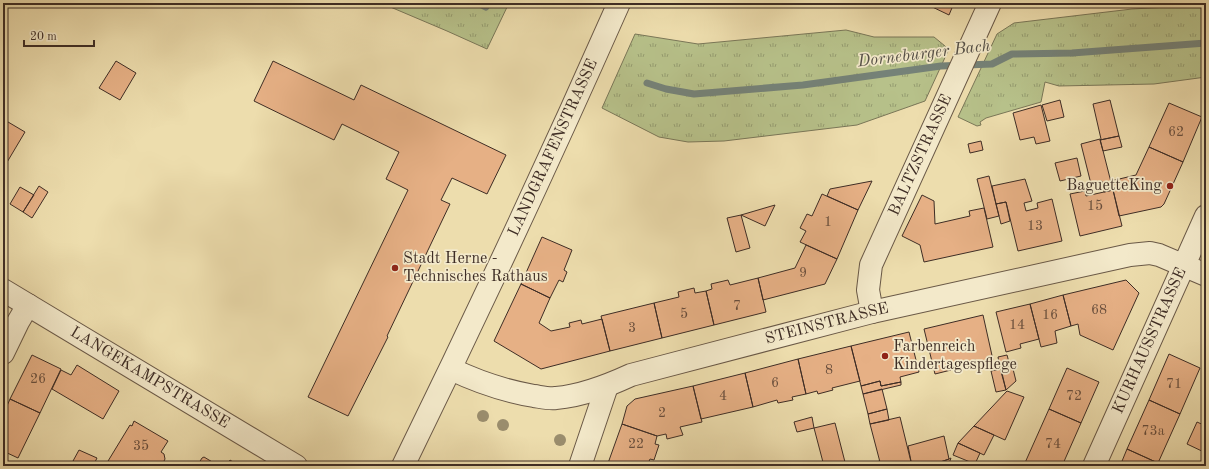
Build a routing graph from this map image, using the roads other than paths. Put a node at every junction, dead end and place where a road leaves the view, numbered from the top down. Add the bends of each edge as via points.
1 (619, 3) edge
2 (990, 3) edge
3 (1206, 216) edge
4 (1184, 265) junction
5 (1206, 275) edge
6 (3, 290) edge
7 (28, 305) junction
8 (872, 312) junction
9 (3, 353) edge
10 (450, 369) junction
11 (607, 386) junction
12 (296, 466) edge
13 (403, 466) edge
14 (580, 466) edge
15 (1094, 466) edge

1 - 10 street, LANDGRAFENSTRASSE via 559,138
2 - 8 street, BALTZSTRASSE via 870,265 868,290
3 - 4 street, KURHAUSSTRASSE
4 - 5 street, STEINSTRASSE
4 - 8 street, STEINSTRASSE via 1159,255 1140,253
4 - 15 street, KURHAUSSTRASSE
6 - 7 street, LANGEKAMPSTRASSE
7 - 9 street
7 - 12 street, LANGEKAMPSTRASSE
8 - 11 street, STEINSTRASSE via 631,375
10 - 11 street, STEINSTRASSE via 473,380 512,392 554,399
10 - 13 street, LANDGRAFENSTRASSE
11 - 14 street

